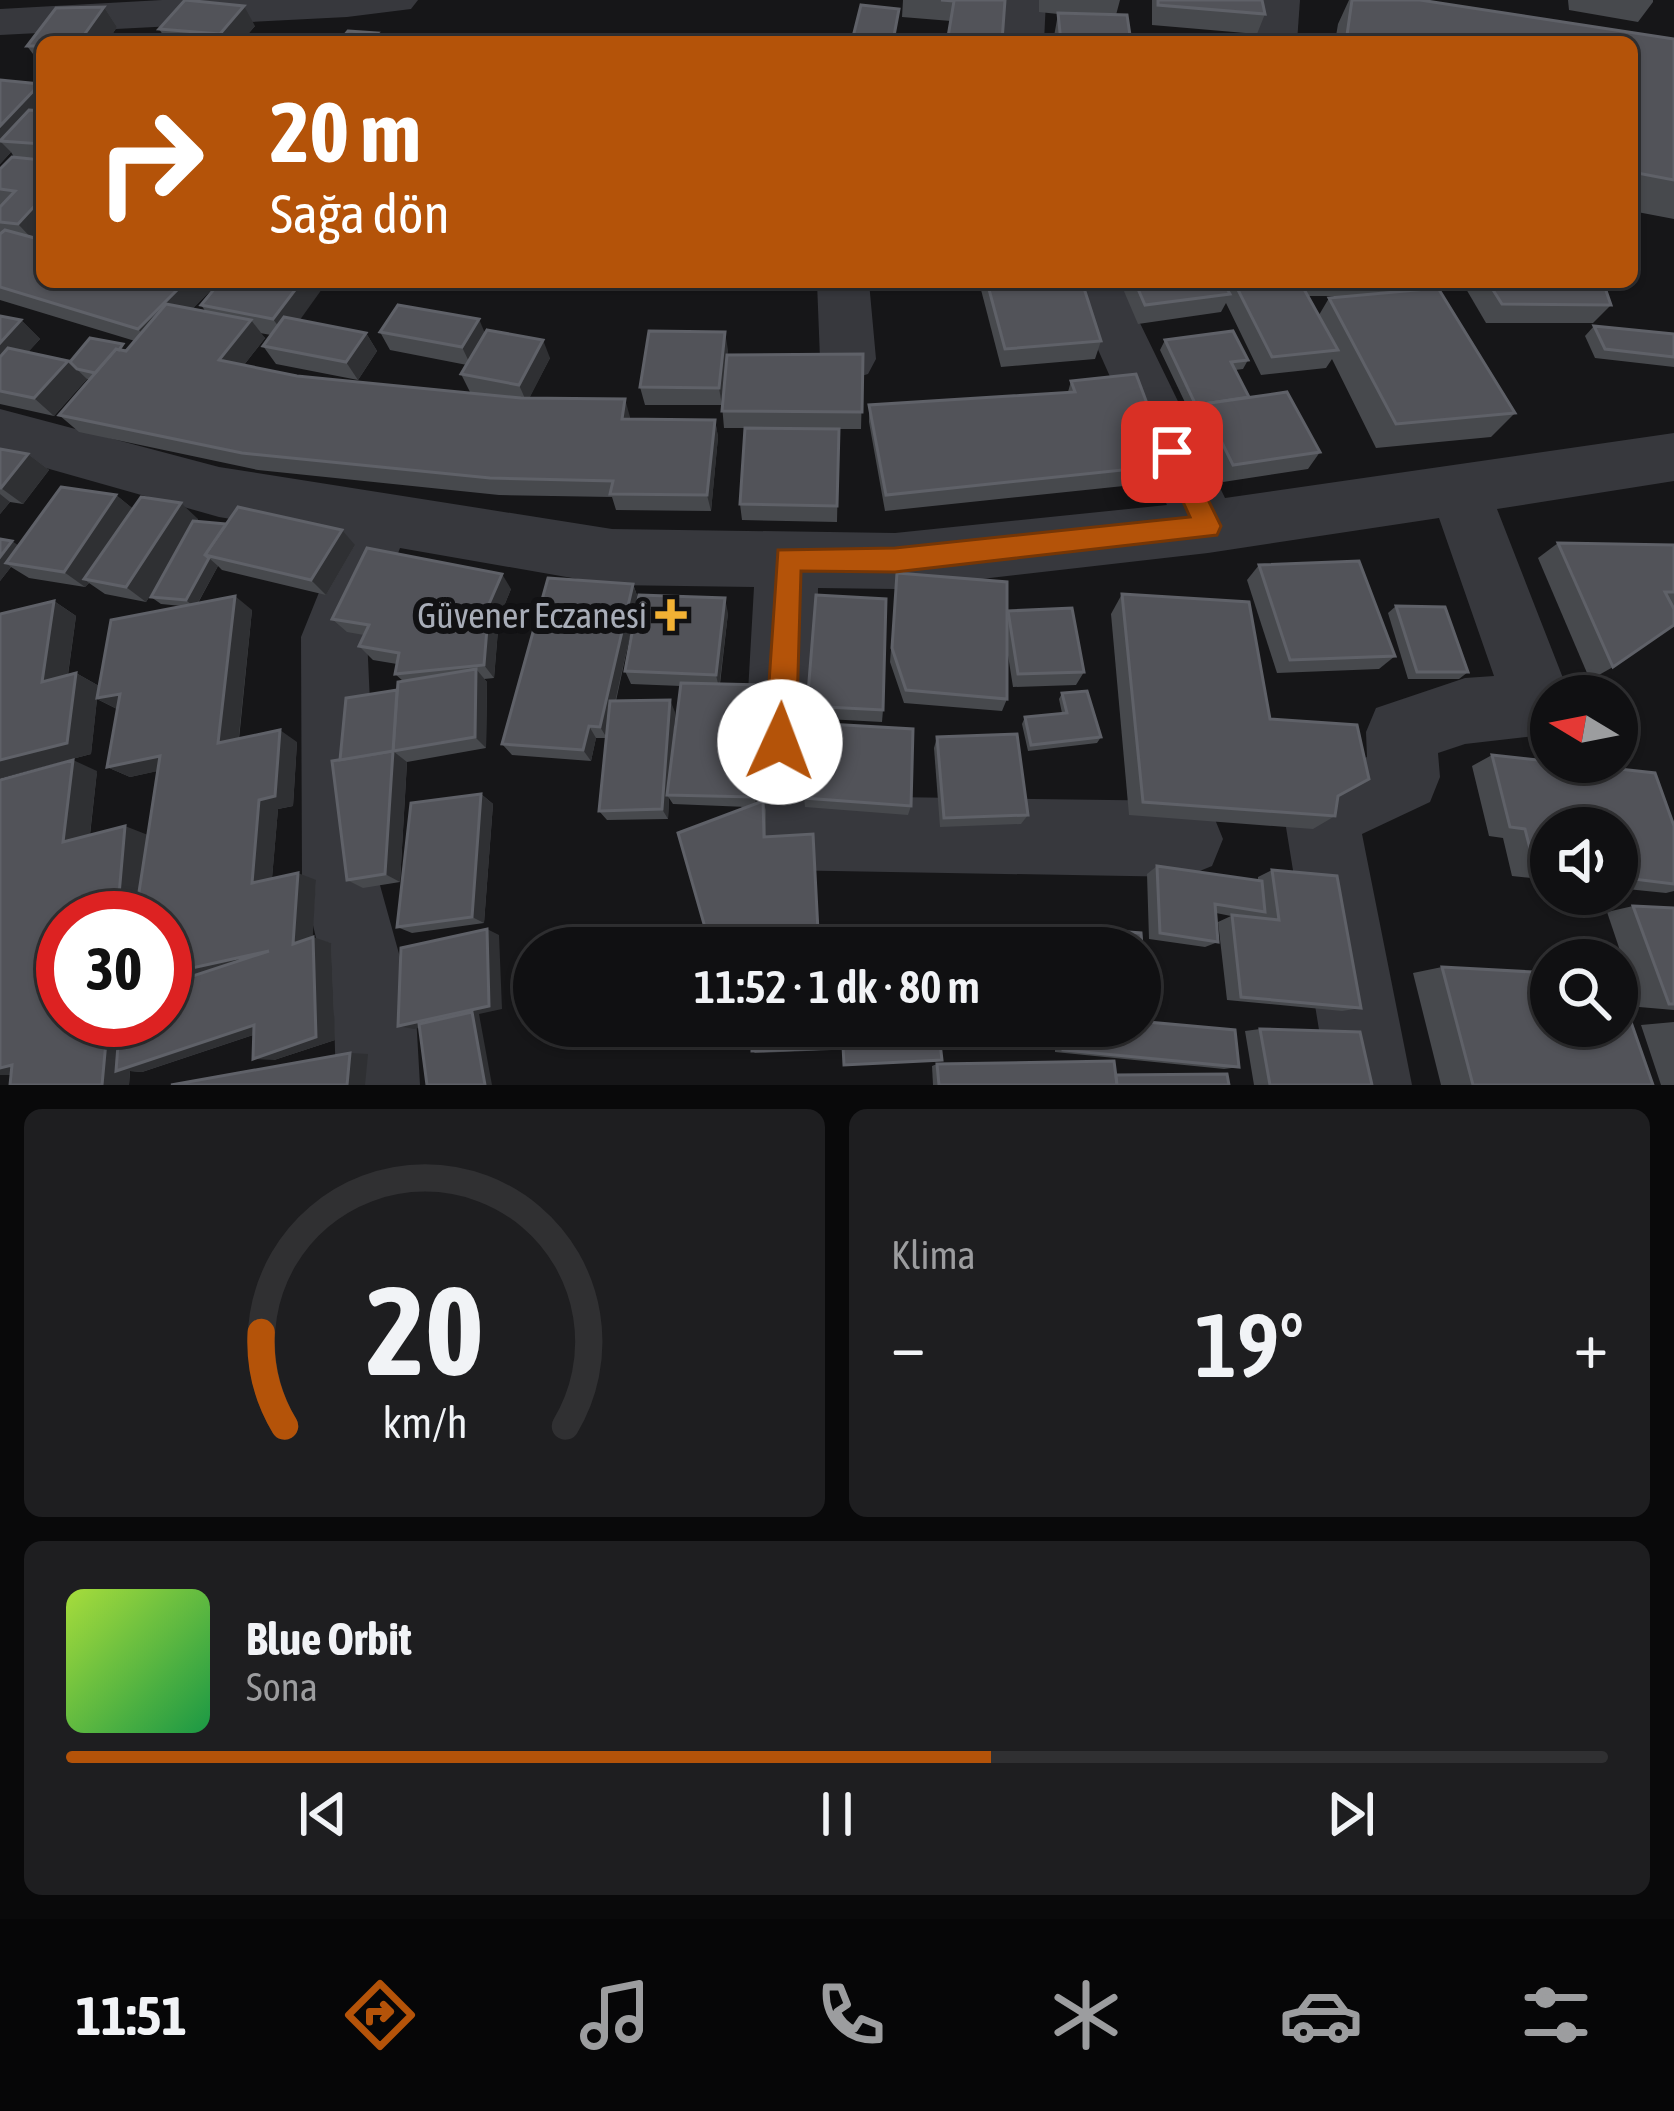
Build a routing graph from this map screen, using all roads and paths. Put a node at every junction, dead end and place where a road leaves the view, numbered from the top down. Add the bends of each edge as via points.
1 (397, 0) edge
2 (1025, 0) edge
3 (1280, 0) edge
4 (106, 6) edge
5 (0, 22) edge
6 (1023, 36) edge
7 (1277, 36) edge
8 (843, 288) edge
9 (1097, 288) edge
10 (848, 359) edge
11 (0, 432) edge
12 (1674, 457) edge
13 (1459, 488) junction
14 (379, 520) junction
15 (1208, 526) junction
16 (788, 559) junction
17 (1185, 839) edge
18 (378, 1085) edge
19 (1370, 1085) edge

1 - 4 street via 302,8
2 - 6 street
3 - 7 street
4 - 5 street
8 - 10 street
9 - 15 street
11 - 14 street via 219,492
12 - 13 street
13 - 15 street
13 - 19 street via 1539,706 1465,711 1401,732 1404,777 1321,815
14 - 16 street via 612,557
14 - 18 street via 334,637 340,878 375,1015
15 - 16 street via 895,560
16 - 17 street via 776,833

